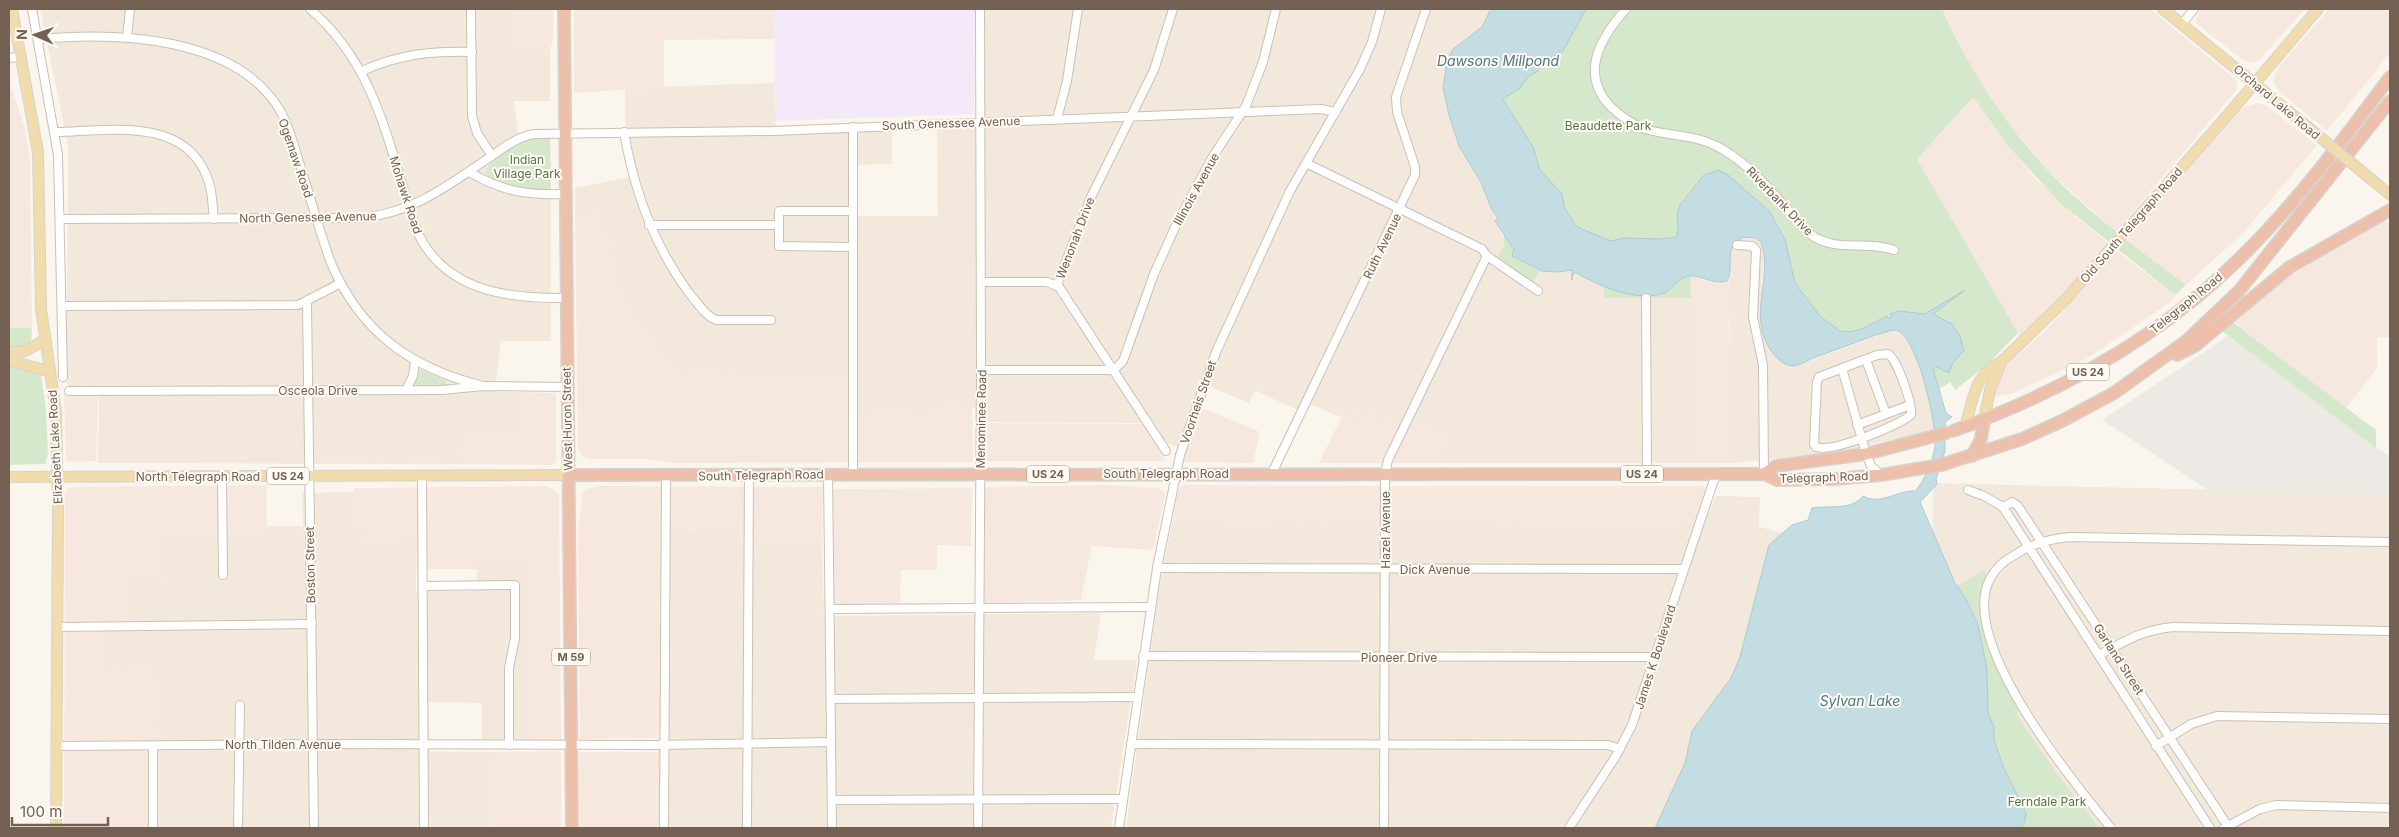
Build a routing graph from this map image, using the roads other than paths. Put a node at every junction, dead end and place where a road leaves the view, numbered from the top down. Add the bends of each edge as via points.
1 (32, 9) edge
2 (130, 9) edge
3 (311, 9) edge
4 (471, 9) edge
5 (564, 9) edge
6 (980, 9) edge
7 (1078, 9) edge
8 (1173, 9) edge
9 (1276, 9) edge
10 (1381, 9) edge
11 (1426, 9) edge
12 (1626, 9) edge
13 (2163, 9) edge
14 (2194, 9) edge
15 (2318, 9) edge
16 (11, 13) edge
17 (2182, 24) junction
18 (128, 37) junction
19 (38, 39) junction
20 (472, 52) junction
21 (21, 57) junction
22 (9, 58) edge
23 (362, 71) junction
24 (2390, 77) edge
25 (2254, 83) junction
26 (2390, 101) edge
27 (1242, 112) junction
28 (1336, 112) junction
29 (1132, 116) junction
30 (1057, 119) junction
31 (980, 122) junction
32 (853, 127) junction
33 (56, 132) junction
34 (624, 132) junction
35 (565, 133) junction
36 (492, 156) junction
37 (1306, 163) junction
38 (469, 172) junction
39 (566, 194) junction
40 (2390, 195) edge
41 (409, 208) junction
42 (1400, 209) junction
43 (2390, 210) edge
44 (853, 211) junction
45 (317, 218) junction
46 (60, 219) junction
47 (214, 219) junction
48 (773, 224) dead end
49 (650, 225) junction
50 (1737, 245) dead end
51 (853, 247) junction
52 (1894, 250) dead end
53 (1487, 256) junction
54 (981, 282) junction
55 (340, 283) junction
56 (1057, 285) junction
57 (1538, 291) dead end
58 (566, 298) junction
59 (1646, 298) dead end
60 (307, 302) junction
61 (62, 306) junction
62 (770, 320) dead end
63 (44, 340) junction
64 (9, 352) edge
65 (2165, 358) junction
66 (9, 360) edge
67 (1866, 360) junction
68 (415, 361) junction
69 (2000, 362) junction
70 (1842, 368) junction
71 (981, 370) junction
72 (1114, 370) junction
73 (50, 372) junction
74 (64, 377) dead end
75 (482, 386) junction
76 (566, 387) junction
77 (308, 390) junction
78 (406, 390) junction
79 (69, 391) dead end
80 (1910, 405) junction
81 (1886, 414) junction
82 (1984, 420) junction
83 (1858, 425) junction
84 (1965, 427) junction
85 (1862, 438) junction
86 (1166, 451) dead end
87 (1866, 454) junction
88 (1972, 456) junction
89 (9, 471) edge
90 (1176, 473) junction
91 (1272, 473) junction
92 (828, 474) junction
93 (852, 474) junction
94 (980, 474) junction
95 (1385, 474) junction
96 (1647, 474) junction
97 (1716, 474) junction
98 (1764, 474) junction
99 (568, 475) junction
100 (666, 475) junction
101 (748, 475) junction
102 (1881, 475) junction
103 (222, 476) junction
104 (308, 476) junction
105 (422, 476) junction
106 (9, 477) edge
107 (30, 477) junction
108 (58, 477) junction
109 (1968, 490) dead end
110 (2003, 507) junction
111 (2043, 542) junction
112 (2390, 542) edge
113 (2029, 547) junction
114 (1157, 568) junction
115 (1384, 568) junction
116 (1684, 569) junction
117 (223, 575) dead end
118 (423, 586) junction
119 (1151, 607) junction
120 (831, 609) junction
121 (979, 609) junction
122 (312, 624) junction
123 (57, 627) junction
124 (2390, 631) edge
125 (2112, 648) junction
126 (2099, 655) junction
127 (1143, 656) junction
128 (1384, 656) junction
129 (1654, 657) junction
130 (1137, 697) junction
131 (979, 698) junction
132 (831, 699) junction
133 (240, 704) dead end
134 (2390, 719) edge
135 (2170, 738) junction
136 (831, 742) junction
137 (748, 743) junction
138 (315, 744) junction
139 (423, 744) junction
140 (1131, 744) junction
141 (240, 745) junction
142 (509, 745) junction
143 (571, 745) junction
144 (665, 745) junction
145 (1384, 745) junction
146 (57, 746) junction
147 (153, 746) junction
148 (2156, 746) junction
149 (1620, 749) junction
150 (978, 799) junction
151 (1123, 799) junction
152 (832, 800) junction
153 (2390, 808) edge
154 (56, 828) edge
155 (153, 828) edge
156 (238, 828) edge
157 (314, 828) edge
158 (424, 828) edge
159 (572, 828) edge
160 (664, 828) edge
161 (747, 828) edge
162 (832, 828) edge
163 (978, 828) edge
164 (1119, 828) edge
165 (1384, 828) edge
166 (1569, 828) edge
167 (2111, 828) edge
168 (2210, 828) edge
169 (2227, 828) edge

1 - 19 street, Elizabeth Lake Road
2 - 18 street
3 - 23 street, Mohawk Road via 342,40
4 - 20 street
5 - 35 highway, West Huron Street / M 59
6 - 31 street, Menominee Road
7 - 30 street via 1067,81
8 - 29 street, Wenonah Drive via 1157,61
9 - 27 street, Illinois Avenue via 1263,62
10 - 28 street, Voorheis Street via 1369,50
11 - 42 street, Ruth Avenue via 1396,97 1397,112 1416,170
12 - 52 street, Riverbank Drive via 1606,34 1595,64 1596,85 1612,108 1644,128 1698,138 1722,149 1752,172 1818,239 1838,244 1881,245
13 - 17 main road, Orchard Lake Road
14 - 17 street
15 - 25 main road, Old South Telegraph Road
16 - 21 main road, Elizabeth Lake Road
17 - 25 main road, Orchard Lake Road
18 - 19 street, Ogemaw Road via 92,35
18 - 45 street, Ogemaw Road via 169,44 224,62 264,90 286,122
19 - 33 street, Elizabeth Lake Road
20 - 23 street via 410,54
20 - 36 street via 473,122
21 - 22 street
21 - 63 main road, Elizabeth Lake Road via 39,161 40,309
23 - 41 street, Mohawk Road via 377,105
24 - 82 highway, Telegraph Road / US 24 via 2278,218 2202,292 2147,335 2098,366 2036,399
25 - 40 main road, Orchard Lake Road, bridge
25 - 69 main road, Old South Telegraph Road via 2065,300
26 - 65 highway, Telegraph Road / US 24 via 2253,275 2213,317
27 - 28 street, South Genessee Avenue via 1328,109
27 - 29 street, South Genessee Avenue
27 - 72 street, Illinois Avenue via 1201,177 1177,223 1146,296 1124,361
28 - 37 street, Voorheis Street
29 - 30 street, South Genessee Avenue
29 - 56 street, Wenonah Drive via 1091,197
30 - 31 street, South Genessee Avenue
31 - 32 street, South Genessee Avenue
31 - 54 street, Menominee Road
32 - 34 street, South Genessee Avenue
32 - 44 street
33 - 46 street, Elizabeth Lake Road
33 - 47 street via 145,131 177,141 205,170 211,188
34 - 35 street, South Genessee Avenue
34 - 49 street via 632,177
35 - 36 street, North Genessee Avenue via 527,136
35 - 39 highway, West Huron Street / M 59
36 - 38 street, North Genessee Avenue
37 - 42 street
37 - 90 street, Voorheis Street via 1216,352
38 - 39 street via 511,191
38 - 41 street, North Genessee Avenue
39 - 58 highway, West Huron Street / M 59
41 - 45 street, North Genessee Avenue via 368,217
41 - 58 street, Mohawk Road via 417,233 429,252 443,267 463,280 512,297
42 - 53 street via 1482,248
42 - 91 street, Ruth Avenue
43 - 65 highway via 2290,268 2196,345
44 - 51 street
44 - 51 street via 779,211 779,246
45 - 47 street, North Genessee Avenue
45 - 55 street, Ogemaw Road
46 - 47 street, North Genessee Avenue
46 - 61 street, Elizabeth Lake Road
48 - 49 street
49 - 62 street via 673,269 709,316 718,320
50 - 98 street via 1752,246 1756,250 1753,317 1763,359
51 - 93 street
53 - 57 street
53 - 95 street, Hazel Avenue via 1388,460
54 - 56 street via 1047,282
54 - 71 street, Menominee Road
55 - 60 street
55 - 68 street, Ogemaw Road via 372,327
56 - 72 street, Wenonah Drive via 1069,298
58 - 76 highway, West Huron Street / M 59
59 - 96 street
60 - 61 street via 292,305
60 - 77 street, Boston Street
61 - 74 street, Elizabeth Lake Road
63 - 64 main road via 26,351
63 - 73 main road, Elizabeth Lake Road
65 - 88 highway, Telegraph Road / US 24 via 2114,393 2062,421
66 - 73 main road
67 - 70 street
67 - 80 street via 1885,354 1892,357
67 - 81 street
68 - 75 street, Ogemaw Road
68 - 78 street via 413,376
69 - 82 main road, Old South Telegraph Road
69 - 84 main road, Old South Telegraph Road via 1991,366 1981,379
70 - 83 street
70 - 85 street via 1823,374 1817,380 1814,444 1820,448
71 - 72 street
71 - 94 street, Menominee Road
72 - 86 street, Wenonah Drive
73 - 108 main road, Elizabeth Lake Road via 56,412
75 - 76 street, Osceola Drive
75 - 78 street, Osceola Drive
76 - 99 highway, West Huron Street / M 59
77 - 78 street, Osceola Drive
77 - 79 street, Osceola Drive
77 - 104 street, Boston Street
80 - 81 street
80 - 85 street via 1910,416
81 - 83 street
82 - 84 highway, Telegraph Road / US 24
82 - 88 highway via 1980,442
83 - 85 street
84 - 87 highway, Telegraph Road / US 24
85 - 87 street
87 - 98 highway, Telegraph Road / US 24 via 1776,466
87 - 102 street via 1871,466
88 - 102 highway, Telegraph Road / US 24
89 - 107 main road
90 - 91 highway, South Telegraph Road / US 24
90 - 94 highway, South Telegraph Road / US 24
90 - 114 street, Voorheis Street
91 - 95 highway, South Telegraph Road / US 24
92 - 93 highway, South Telegraph Road / US 24
92 - 101 highway, South Telegraph Road / US 24
92 - 120 street
93 - 94 highway, South Telegraph Road / US 24
94 - 121 street, Menominee Road
95 - 96 highway, South Telegraph Road / US 24
95 - 115 street, Hazel Avenue
96 - 97 highway, South Telegraph Road / US 24
97 - 98 highway, South Telegraph Road / US 24
97 - 116 street, James K Boulevard
98 - 102 highway, Telegraph Road / US 24 via 1777,480
99 - 100 highway, South Telegraph Road / US 24
99 - 105 main road, North Telegraph Road / US 24
99 - 143 highway, West Huron Street / M 59
100 - 101 highway, South Telegraph Road / US 24
100 - 144 street
101 - 137 street
103 - 104 main road, North Telegraph Road / US 24
103 - 108 main road, North Telegraph Road / US 24
103 - 117 street
104 - 105 main road, North Telegraph Road / US 24
104 - 122 street, Boston Street
105 - 118 street
106 - 107 main road, North Telegraph Road / US 24
107 - 108 main road, North Telegraph Road / US 24
108 - 123 main road, Elizabeth Lake Road
109 - 110 street, Garland Street
110 - 111 street, Garland Street via 2010,502 2016,504
110 - 113 street, Garland Street
111 - 112 street via 2070,537
111 - 113 street
111 - 125 street, Garland Street
113 - 126 street, Garland Street
113 - 167 street via 2007,560 1990,578 1985,600 1991,643 2028,717 2079,790
114 - 115 street, Dick Avenue
114 - 119 street, Voorheis Street
115 - 116 street, Dick Avenue
115 - 128 street, Hazel Avenue
116 - 129 street, James K Boulevard
118 - 139 street
118 - 142 street via 515,585 514,638 509,668
119 - 121 street
119 - 127 street, Voorheis Street
120 - 121 street
120 - 132 street
121 - 131 street, Menominee Road
122 - 123 street
122 - 138 street, Boston Street
123 - 146 main road, Elizabeth Lake Road
124 - 125 street via 2174,627 2150,630
125 - 126 street
125 - 135 street, Garland Street
126 - 148 street, Garland Street
127 - 128 street, Pioneer Drive
127 - 130 street, Voorheis Street
128 - 129 street, Pioneer Drive
128 - 145 street, Hazel Avenue
129 - 149 street, James K Boulevard via 1632,725
130 - 131 street
130 - 140 street, Voorheis Street
131 - 132 street
131 - 150 street, Menominee Road
132 - 136 street
133 - 141 street
134 - 135 street via 2217,716 2191,724
135 - 148 street
135 - 169 street, Garland Street
136 - 137 street, North Tilden Avenue
136 - 152 street
137 - 144 street, North Tilden Avenue
137 - 161 street
138 - 139 street, North Tilden Avenue
138 - 141 street, North Tilden Avenue
138 - 157 street, Boston Street
139 - 142 street, North Tilden Avenue
139 - 158 street
140 - 145 street
140 - 151 street, Voorheis Street
141 - 147 street, North Tilden Avenue
141 - 156 street
142 - 143 street, North Tilden Avenue
143 - 144 street, North Tilden Avenue
143 - 159 highway, West Huron Street / M 59
144 - 160 street
145 - 149 street via 1608,745
145 - 165 street, Hazel Avenue
146 - 147 street, North Tilden Avenue
146 - 154 main road, Elizabeth Lake Road
147 - 155 street
148 - 168 street, Garland Street
149 - 166 street, James K Boulevard
150 - 151 street
150 - 152 street
150 - 163 street, Menominee Road
151 - 164 street, Voorheis Street
152 - 162 street
153 - 169 street via 2276,805 2260,809

